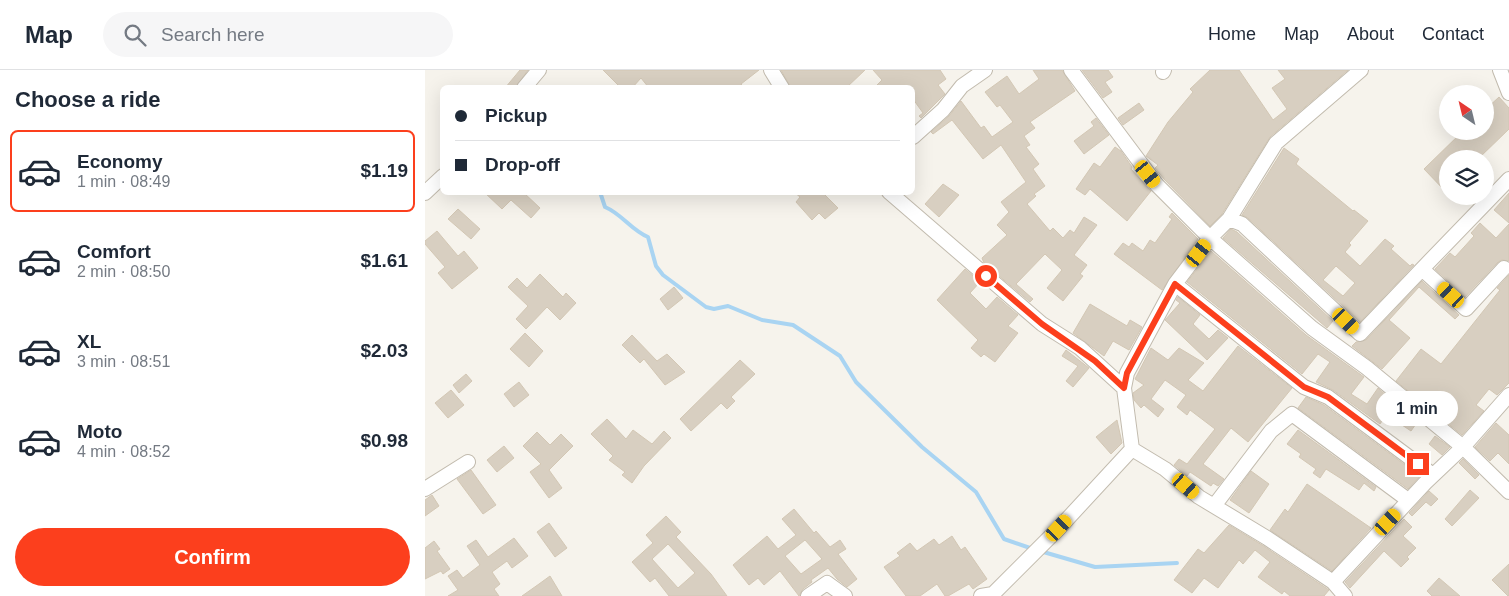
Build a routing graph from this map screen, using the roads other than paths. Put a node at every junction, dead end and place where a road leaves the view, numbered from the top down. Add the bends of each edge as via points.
1 (539, 70) edge
2 (771, 70) edge
3 (985, 70) edge
4 (1071, 70) edge
5 (1361, 70) edge
6 (1500, 70) edge
7 (526, 85) edge
8 (780, 85) edge
9 (1509, 93) edge
10 (915, 134) edge
11 (440, 179) edge
12 (1509, 179) edge
13 (425, 193) edge
14 (892, 195) edge
15 (1229, 219) junction
16 (1210, 238) junction
17 (1504, 268) dead end
18 (1422, 269) junction
19 (1175, 284) junction
20 (1124, 388) junction
21 (1509, 395) edge
22 (1463, 447) junction
23 (1133, 449) junction
24 (468, 462) dead end
25 (1433, 475) junction
26 (425, 489) edge
27 (1509, 492) edge
28 (1408, 500) junction
29 (1214, 506) junction
30 (1333, 582) junction
31 (808, 596) edge
32 (845, 596) edge
33 (981, 596) edge
34 (1345, 596) edge

1 - 7 street
2 - 8 street
3 - 10 street via 962,86 943,110
4 - 16 street via 1157,185
5 - 15 street via 1276,143
6 - 9 street
11 - 13 street
12 - 18 street
14 - 20 street via 1042,324 1080,348
15 - 16 street
15 - 18 street via 1242,224 1359,334
16 - 19 street
16 - 22 street via 1312,328 1367,368
17 - 18 street via 1466,308
19 - 20 street via 1127,373
19 - 25 street via 1304,387 1328,397
20 - 23 street
21 - 22 street
22 - 25 street
22 - 27 street
23 - 29 street
23 - 33 street via 993,594
24 - 26 street
25 - 28 street
28 - 29 street via 1292,414 1271,431
28 - 30 street
29 - 30 street
30 - 34 street
31 - 32 street via 827,583

